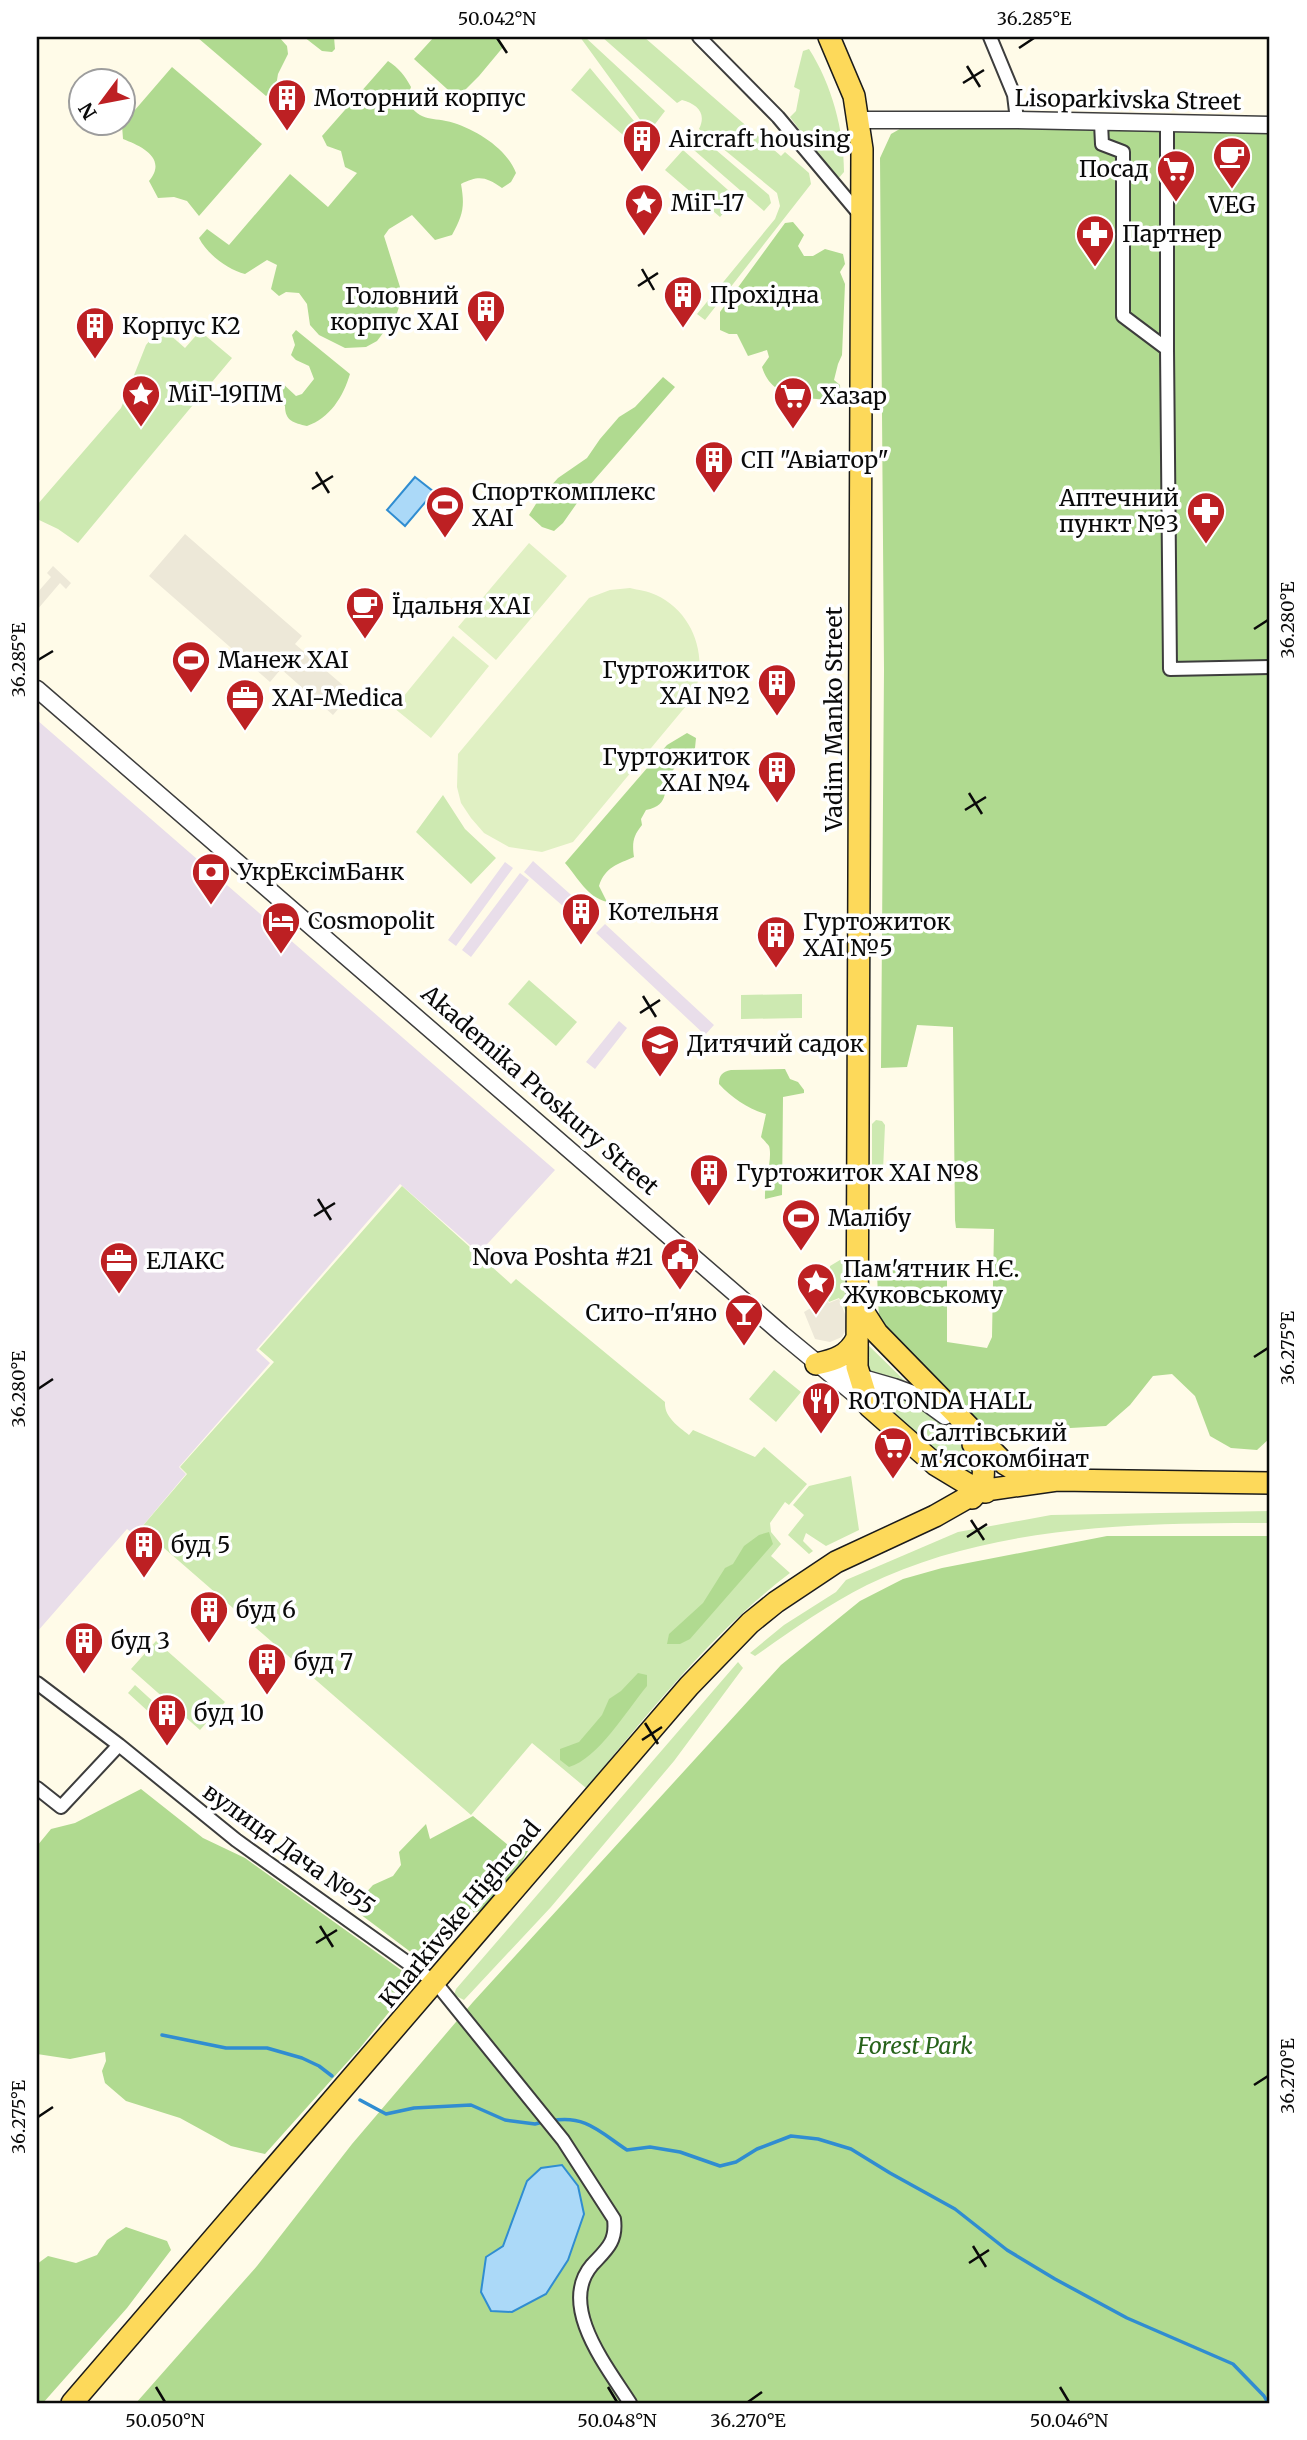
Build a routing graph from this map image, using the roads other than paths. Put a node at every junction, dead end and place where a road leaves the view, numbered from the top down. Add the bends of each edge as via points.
1 (699, 37) edge
2 (829, 37) edge
3 (990, 37) edge
4 (859, 120) junction
5 (1017, 120) junction
6 (1101, 123) junction
7 (1167, 124) junction
8 (1270, 125) edge
9 (862, 216) junction
10 (1167, 349) junction
11 (1270, 667) edge
12 (37, 689) edge
13 (859, 1305) junction
14 (857, 1338) junction
15 (816, 1364) junction
16 (860, 1377) junction
17 (869, 1406) junction
18 (944, 1416) junction
19 (973, 1444) junction
20 (936, 1465) junction
21 (1010, 1468) junction
22 (1057, 1479) junction
23 (1133, 1481) junction
24 (1270, 1483) edge
25 (979, 1491) junction
26 (1025, 1496) junction
27 (942, 1514) junction
28 (37, 1677) edge
29 (119, 1745) junction
30 (37, 1788) edge
31 (436, 1983) junction
32 (72, 2403) edge
33 (630, 2403) edge

1 - 9 street via 778,117
2 - 4 main road, Vadim Manko Street
3 - 5 street via 1014,95
4 - 5 street, Lisoparkivska Street
4 - 9 main road, Vadim Manko Street
5 - 6 street, Lisoparkivska Street
6 - 7 street, Lisoparkivska Street
6 - 10 street via 1102,144 1123,152 1123,316
7 - 8 street, Lisoparkivska Street
7 - 10 street
9 - 13 main road, Vadim Manko Street
10 - 11 street via 1170,669
12 - 15 street, Akademika Proskury Street
13 - 14 main road, Vadim Manko Street
13 - 18 main road via 873,1339
13 - 21 main road via 886,1343
14 - 15 main road via 842,1357
14 - 16 main road, Vadim Manko Street
15 - 16 street
15 - 17 street, Akademika Proskury Street
16 - 17 main road, Vadim Manko Street
16 - 18 street via 916,1395
17 - 20 main road, Akademika Proskury Street
18 - 19 main road
19 - 21 main road
19 - 25 main road via 984,1461
20 - 25 main road, Akademika Proskury Street
20 - 27 main road
21 - 22 main road
22 - 23 main road, Kharkivske Highroad
22 - 25 main road, Kharkivske Highroad
23 - 24 main road, Kharkivske Highroad
23 - 26 main road, Kharkivske Highroad
25 - 26 main road, Akademika Proskury Street
25 - 27 main road, Kharkivske Highroad
26 - 27 main road, Kharkivske Highroad
27 - 31 main road, Kharkivske Highroad via 836,1562 750,1623 689,1686
28 - 29 street, вулиця Дача №55
29 - 30 street via 61,1807
29 - 31 street, вулиця Дача №55 via 236,1840
31 - 32 main road, Kharkivske Highroad
31 - 33 street, вулиця Дача №55 via 548,2120 614,2219 613,2243 583,2280 580,2306 590,2337

